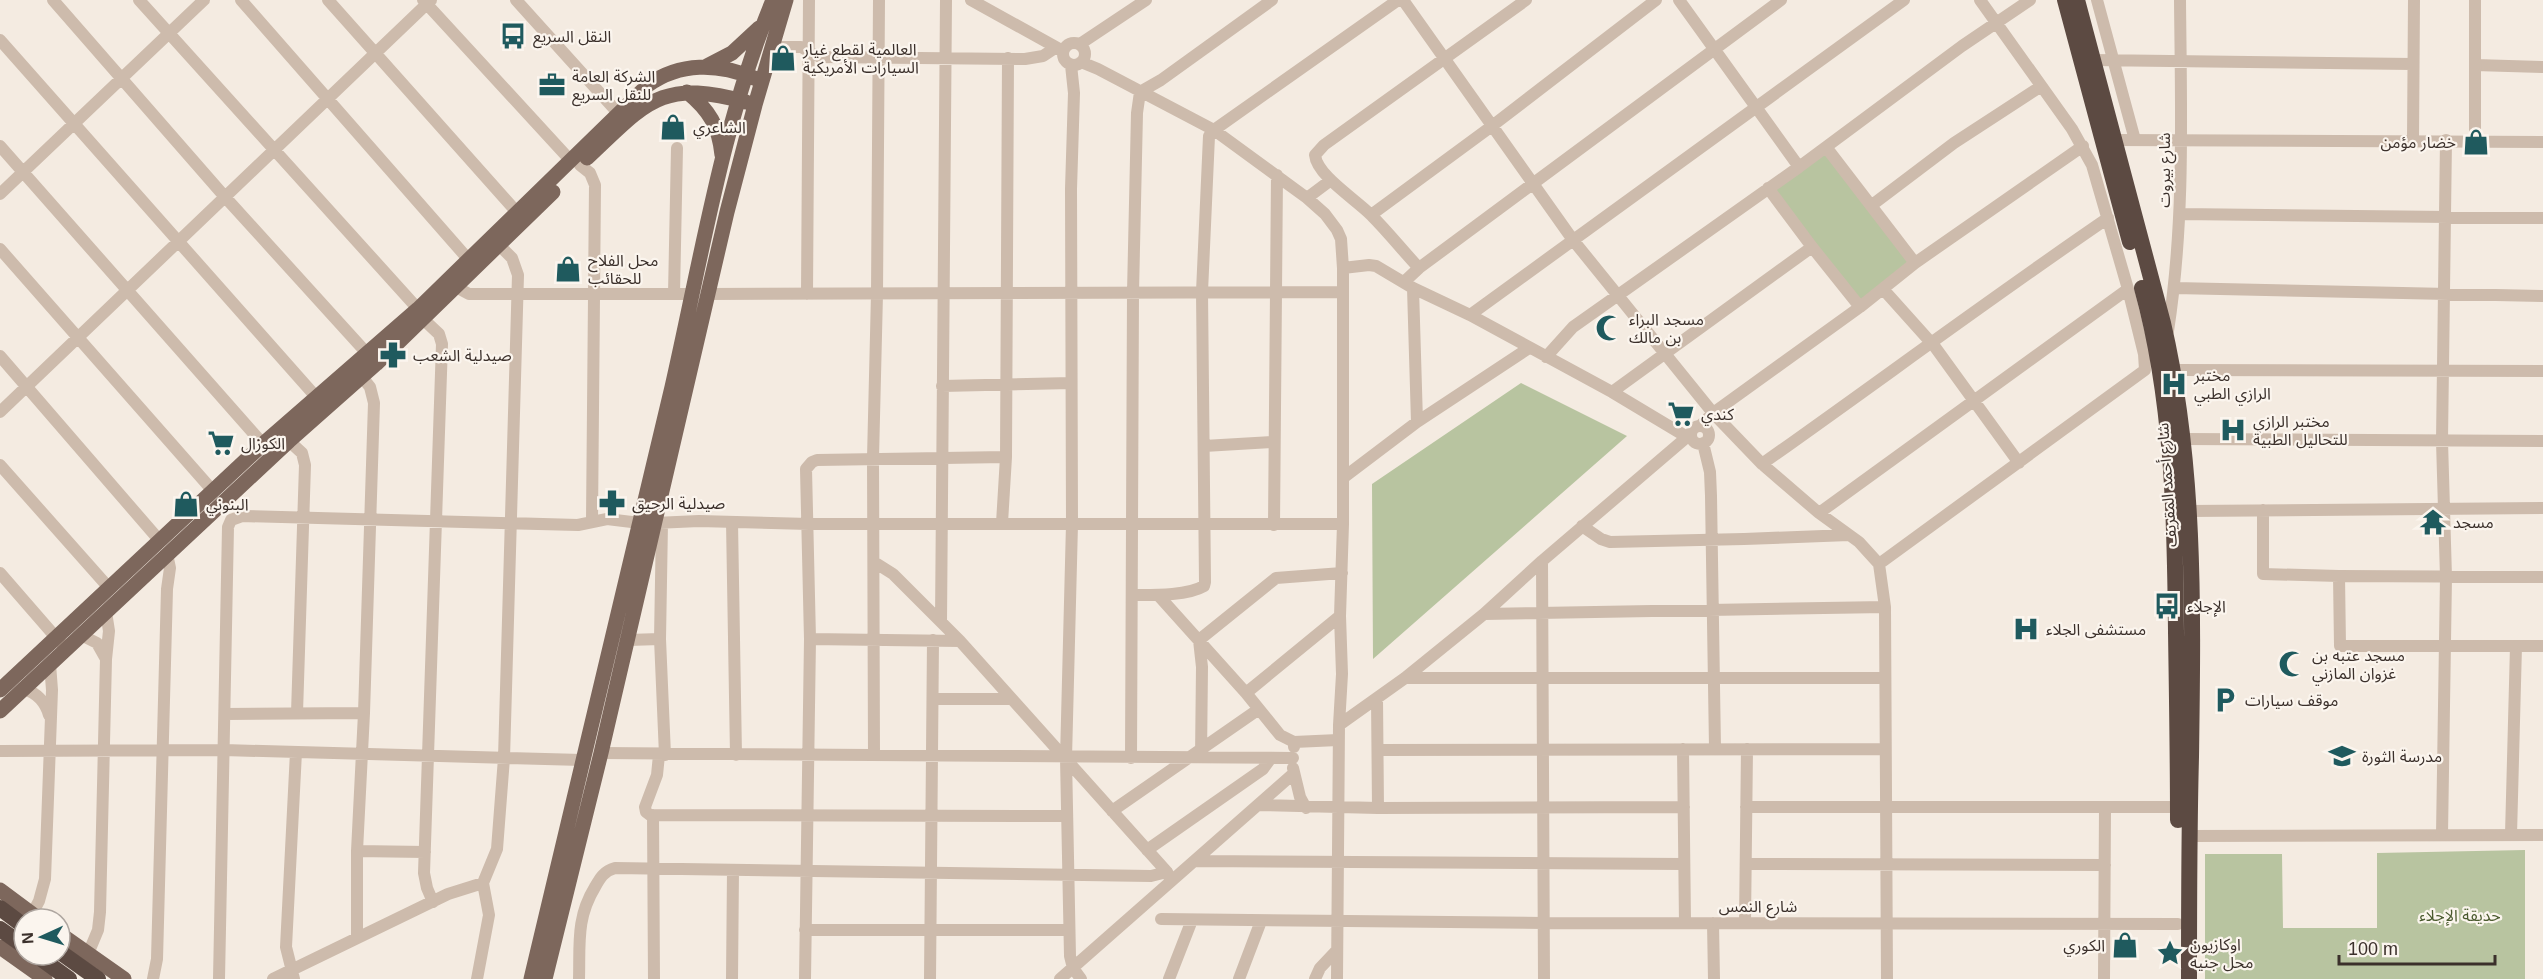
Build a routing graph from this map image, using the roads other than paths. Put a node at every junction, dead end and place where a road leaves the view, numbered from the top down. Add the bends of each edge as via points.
1 (53, 0) edge
2 (139, 0) edge
3 (204, 0) edge
4 (241, 0) edge
5 (328, 0) edge
6 (516, 0) edge
7 (773, 0) edge
8 (786, 0) edge
9 (809, 0) edge
10 (879, 0) edge
11 (946, 0) edge
12 (971, 0) edge
13 (988, 0) edge
14 (1146, 0) edge
15 (1272, 0) edge
16 (1398, 0) edge
17 (1403, 0) edge
18 (1526, 0) edge
19 (1656, 0) edge
20 (1679, 0) edge
21 (1781, 0) edge
22 (1904, 0) edge
23 (1980, 0) edge
24 (2030, 0) edge
25 (2065, 0) edge
26 (2078, 0) edge
27 (2097, 0) edge
28 (2180, 0) edge
29 (2414, 0) edge
30 (2475, 0) edge
31 (427, 1) edge
32 (1130, 5) edge
33 (996, 14) junction
34 (763, 23) junction
35 (1997, 23) junction
36 (170, 33) junction
37 (0, 40) edge
38 (1080, 44) junction
39 (772, 47) junction
40 (1059, 50) junction
41 (1715, 51) junction
42 (810, 52) junction
43 (374, 54) junction
44 (878, 58) junction
45 (945, 58) junction
46 (1008, 58) junction
47 (1445, 58) junction
48 (2092, 60) junction
49 (2112, 60) junction
50 (2180, 61) junction
51 (1076, 64) junction
52 (2414, 64) junction
53 (2475, 65) junction
54 (707, 66) junction
55 (2543, 67) edge
56 (745, 74) junction
57 (122, 78) junction
58 (762, 82) junction
59 (2040, 87) junction
60 (687, 92) junction
61 (1140, 92) junction
62 (327, 99) junction
63 (738, 100) junction
64 (755, 105) junction
65 (1756, 109) junction
66 (618, 113) junction
67 (74, 124) junction
68 (1492, 126) junction
69 (1214, 130) junction
70 (2181, 139) junction
71 (2114, 140) junction
72 (2134, 140) junction
73 (2413, 140) junction
74 (2446, 140) junction
75 (2475, 140) junction
76 (2543, 142) edge
77 (0, 146) edge
78 (2083, 146) junction
79 (1826, 147) junction
80 (677, 148) dead end
81 (273, 151) junction
82 (723, 160) junction
83 (575, 163) junction
84 (1799, 167) junction
85 (24, 172) junction
86 (1277, 175) junction
87 (1331, 180) junction
88 (1533, 185) junction
89 (1768, 188) junction
90 (0, 194) edge
91 (225, 196) junction
92 (1307, 198) junction
93 (1872, 205) junction
94 (2180, 214) junction
95 (1371, 215) junction
96 (520, 216) junction
97 (2446, 217) junction
98 (2108, 218) junction
99 (2543, 218) edge
100 (1573, 240) junction
101 (179, 241) junction
102 (499, 245) junction
103 (1812, 247) junction
104 (0, 249) edge
105 (468, 260) junction
106 (1915, 263) junction
107 (1343, 268) junction
108 (1419, 268) junction
109 (1409, 285) junction
110 (456, 287) junction
111 (2175, 288) junction
112 (1883, 289) junction
113 (2128, 289) junction
114 (128, 290) junction
115 (1202, 292) junction
116 (1275, 292) junction
117 (1342, 292) junction
118 (943, 293) junction
119 (1007, 293) junction
120 (1071, 293) junction
121 (1133, 293) junction
122 (517, 294) junction
123 (594, 294) junction
124 (674, 294) junction
125 (700, 294) junction
126 (807, 294) junction
127 (877, 294) junction
128 (2445, 294) junction
129 (1620, 296) junction
130 (2543, 296) edge
131 (1860, 307) junction
132 (420, 314) junction
133 (1470, 315) junction
134 (78, 338) junction
135 (2167, 338) junction
136 (1932, 344) junction
137 (1529, 348) junction
138 (1666, 354) junction
139 (0, 356) edge
140 (1546, 357) junction
141 (372, 359) junction
142 (2444, 369) junction
143 (2173, 370) junction
144 (2543, 371) edge
145 (362, 377) junction
146 (1071, 383) junction
147 (27, 386) junction
148 (942, 386) junction
149 (1006, 386) junction
150 (1612, 392) junction
151 (317, 398) junction
152 (1974, 400) junction
153 (0, 412) edge
154 (1713, 413) junction
155 (1417, 422) junction
156 (1700, 426) junction
157 (1689, 437) junction
158 (2183, 439) junction
159 (289, 441) junction
160 (2442, 441) junction
161 (2543, 441) edge
162 (1273, 442) junction
163 (1703, 443) junction
164 (263, 444) junction
165 (1204, 447) junction
166 (1005, 457) junction
167 (873, 458) junction
168 (941, 459) junction
169 (2019, 463) junction
170 (1762, 464) junction
171 (0, 465) edge
172 (1342, 477) junction
173 (213, 491) junction
174 (2543, 508) edge
175 (2443, 509) junction
176 (2263, 510) junction
177 (2188, 511) junction
178 (1819, 513) junction
179 (303, 518) junction
180 (371, 520) junction
181 (592, 520) junction
182 (436, 521) junction
183 (732, 522) junction
184 (510, 523) junction
185 (652, 523) junction
186 (940, 523) junction
187 (1002, 523) junction
188 (1132, 523) junction
189 (809, 524) junction
190 (873, 524) junction
191 (1072, 524) junction
192 (1204, 524) junction
193 (1343, 524) junction
194 (1274, 525) junction
195 (1582, 526) junction
196 (1849, 534) junction
197 (1710, 540) junction
198 (163, 548) junction
199 (1542, 561) junction
200 (874, 562) junction
201 (1879, 564) junction
202 (154, 566) junction
203 (0, 573) edge
204 (1342, 573) junction
205 (2339, 576) junction
206 (2446, 577) junction
207 (2543, 577) edge
208 (110, 589) junction
209 (167, 589) junction
210 (1133, 595) junction
211 (1158, 596) junction
212 (1885, 607) junction
213 (1712, 610) junction
214 (106, 612) junction
215 (1484, 614) junction
216 (1542, 614) junction
217 (1340, 616) junction
218 (941, 622) junction
219 (81, 635) junction
220 (660, 639) junction
221 (810, 639) junction
222 (628, 640) junction
223 (874, 640) junction
224 (933, 640) junction
225 (1199, 640) junction
226 (960, 641) junction
227 (62, 644) junction
228 (2446, 646) junction
229 (2516, 646) junction
230 (2543, 646) edge
231 (106, 659) junction
232 (50, 664) junction
233 (1715, 677) junction
234 (1405, 678) junction
235 (1884, 678) junction
236 (1543, 679) junction
237 (2185, 679) junction
238 (24, 689) junction
239 (0, 690) edge
240 (1246, 693) junction
241 (1377, 698) junction
242 (933, 699) junction
243 (1012, 699) junction
244 (1259, 709) junction
245 (0, 711) edge
246 (297, 713) junction
247 (364, 713) junction
248 (225, 714) junction
249 (50, 716) junction
250 (1339, 725) junction
251 (1338, 740) junction
252 (1294, 742) junction
253 (1714, 748) junction
254 (1747, 748) junction
255 (1543, 749) junction
256 (1683, 749) junction
257 (1884, 749) junction
258 (49, 750) junction
259 (104, 750) junction
260 (163, 750) junction
261 (224, 750) junction
262 (1378, 750) junction
263 (0, 751) edge
264 (296, 752) junction
265 (601, 753) junction
266 (362, 754) junction
267 (808, 754) junction
268 (662, 755) junction
269 (736, 755) junction
270 (874, 755) junction
271 (932, 755) junction
272 (1197, 755) junction
273 (429, 756) junction
274 (504, 758) junction
275 (1066, 758) junction
276 (1131, 758) junction
277 (1271, 758) junction
278 (1293, 758) junction
279 (582, 760) junction
280 (1293, 774) junction
281 (1260, 805) junction
282 (1339, 807) junction
283 (1543, 807) junction
284 (1684, 807) junction
285 (1746, 807) junction
286 (2105, 807) junction
287 (2178, 807) junction
288 (1306, 808) junction
289 (1378, 808) junction
290 (1885, 808) junction
291 (1112, 811) junction
292 (653, 815) junction
293 (806, 815) junction
294 (931, 816) junction
295 (1066, 816) junction
296 (2442, 835) junction
297 (2511, 835) junction
298 (2543, 835) edge
299 (2189, 836) junction
300 (1147, 850) junction
301 (357, 851) junction
302 (425, 852) junction
303 (1196, 861) junction
304 (1338, 862) junction
305 (1544, 864) junction
306 (1684, 864) junction
307 (1746, 864) junction
308 (1886, 864) junction
309 (2105, 865) junction
310 (653, 868) junction
311 (733, 870) junction
312 (805, 872) junction
313 (931, 873) junction
314 (1068, 875) junction
315 (1169, 877) junction
316 (483, 883) junction
317 (0, 890) edge
318 (434, 902) junction
319 (18, 907) edge
320 (37, 907) edge
321 (1161, 919) dead end
322 (1192, 920) junction
323 (1262, 921) junction
324 (1338, 922) junction
325 (1745, 922) junction
326 (1887, 922) junction
327 (1544, 923) junction
328 (1685, 923) junction
329 (1713, 923) junction
330 (2104, 924) junction
331 (2178, 924) junction
332 (805, 930) junction
333 (1068, 930) junction
334 (930, 931) junction
335 (357, 938) junction
336 (72, 943) edge
337 (0, 947) edge
338 (1337, 950) junction
339 (88, 954) junction
340 (72, 961) edge
341 (52, 967) edge
342 (1073, 968) junction
343 (292, 975) edge
344 (45, 979) edge
345 (69, 979) edge
346 (98, 979) edge
347 (124, 979) edge
348 (153, 979) edge
349 (219, 979) edge
350 (273, 979) edge
351 (477, 979) edge
352 (531, 979) edge
353 (545, 979) edge
354 (579, 979) edge
355 (654, 979) edge
356 (732, 979) edge
357 (806, 979) edge
358 (930, 979) edge
359 (1060, 979) edge
360 (1081, 979) edge
361 (1169, 979) edge
362 (1239, 979) edge
363 (1315, 979) edge
364 (1337, 979) edge
365 (1544, 979) edge
366 (1714, 979) edge
367 (1887, 979) edge
368 (2104, 979) edge
369 (2180, 979) edge
370 (2189, 979) edge

1 - 57 street
2 - 36 street
3 - 36 street
4 - 62 street
5 - 43 street
6 - 66 street
7 - 34 main road
8 - 39 main road
9 - 42 street
10 - 44 street
11 - 45 street
12 - 33 street
13 - 33 street
14 - 32 street
15 - 61 street
16 - 69 street
17 - 47 street
18 - 47 street
19 - 68 street
20 - 41 street
21 - 41 street
22 - 65 street
23 - 35 street
24 - 35 street
25 - 237 highway, شارع أحمد المقريف via 2158,354 2171,453
26 - 48 highway, شارع أحمد المقريف
27 - 49 street
28 - 50 street, شارع بيروت
29 - 52 street
30 - 53 street
31 - 43 street
31 - 83 street
32 - 38 street
33 - 40 street
34 - 54 main road via 732,53
34 - 56 main road
35 - 59 street
35 - 79 street
36 - 57 street
36 - 81 street
37 - 67 street
38 - 40 street via 1069,44
38 - 51 street via 1085,53
39 - 42 street via 801,47
39 - 58 main road
40 - 46 street via 1042,56
40 - 51 street
41 - 65 street
41 - 88 street
42 - 44 street via 820,57
42 - 126 street
43 - 62 street
43 - 96 street
44 - 45 street
44 - 127 street
45 - 46 street
45 - 118 street
46 - 119 street
47 - 68 street
47 - 87 street via 1318,150 1317,162
48 - 49 street
48 - 71 highway, شارع أحمد المقريف
49 - 50 street
49 - 72 street
50 - 52 street
50 - 70 street, شارع بيروت
51 - 61 street via 1098,69
51 - 120 street
52 - 73 street
53 - 55 street
53 - 75 street
54 - 56 main road
54 - 66 main road via 659,77
56 - 58 main road
56 - 63 main road
57 - 67 street
57 - 91 street
58 - 64 main road
59 - 78 street
59 - 93 street via 1954,143
60 - 63 main road
60 - 82 main road via 711,116
60 - 83 main road via 648,103
61 - 69 street
61 - 121 street
62 - 81 street
62 - 105 street
63 - 64 main road
63 - 82 main road
64 - 125 main road
65 - 84 street
65 - 100 street
66 - 83 main road
67 - 85 street
67 - 101 street
68 - 88 street
68 - 95 street
69 - 86 street
69 - 115 street via 1207,144
70 - 72 street
70 - 73 street
70 - 94 street, شارع بيروت
71 - 72 street
71 - 135 highway, شارع أحمد المقريف
73 - 74 street
74 - 75 street
74 - 97 street
75 - 76 street
77 - 85 street
78 - 98 street
78 - 106 street
79 - 84 street
79 - 93 street
80 - 124 street
81 - 91 street
81 - 132 street
82 - 125 main road
83 - 96 main road
83 - 123 street via 590,173 595,185
84 - 89 street
85 - 90 street
85 - 114 street
86 - 92 street
86 - 116 street
87 - 92 street
87 - 95 street
88 - 100 street
88 - 108 street
89 - 103 street
89 - 129 street
91 - 101 street
91 - 141 street
92 - 107 street via 1337,230
93 - 106 street
94 - 97 street
94 - 111 street, شارع بيروت
95 - 108 street
96 - 102 main road
96 - 105 main road
97 - 99 street
97 - 128 street
98 - 113 street
98 - 136 street
100 - 129 street
100 - 133 street
101 - 114 street
101 - 151 street
102 - 110 main road
102 - 122 street via 515,263
103 - 131 street
103 - 138 street
104 - 134 street
105 - 132 main road
106 - 112 street
107 - 109 street via 1369,265
107 - 117 street
108 - 109 street
109 - 133 street
109 - 155 street
110 - 122 street via 469,294
110 - 132 main road
111 - 128 street
111 - 135 street, شارع بيروت
112 - 131 street
112 - 136 street
113 - 152 street
113 - 169 street via 2145,370
114 - 134 street
114 - 164 street
115 - 116 street
115 - 121 street
115 - 165 street
116 - 117 street
116 - 162 street
117 - 172 street
118 - 119 street
118 - 127 street
118 - 148 street
119 - 120 street
119 - 149 street
120 - 121 street
120 - 146 street
121 - 188 street
122 - 123 street
122 - 184 street
123 - 124 street
123 - 181 street
124 - 125 street
125 - 126 street
125 - 185 main road
126 - 127 street
127 - 167 street
128 - 130 street
128 - 142 street
129 - 138 street
129 - 140 street via 1573,327
131 - 154 street
132 - 141 main road
132 - 182 street via 439,334 442,344
133 - 137 street
134 - 147 street
134 - 173 street
135 - 143 highway, شارع أحمد المقريف
136 - 152 street
136 - 170 street
137 - 140 street
137 - 155 street
138 - 150 street
138 - 154 street
139 - 147 street
140 - 150 street
141 - 145 main road
141 - 151 main road
142 - 143 street
142 - 144 street
142 - 160 street
143 - 158 highway, شارع أحمد المقريف
145 - 159 main road
145 - 180 street via 370,387 374,403
146 - 149 street
146 - 191 street
147 - 153 street
147 - 198 street
148 - 149 street
148 - 168 street
149 - 166 street
150 - 157 street
151 - 164 main road
152 - 169 street
152 - 178 street
154 - 156 street
154 - 170 street
155 - 172 street
156 - 157 street
156 - 163 street via 1708,434
157 - 163 street via 1695,443
157 - 195 street
158 - 160 street
158 - 177 highway, شارع أحمد المقريف
159 - 179 street via 304,459
159 - 198 main road
160 - 161 street
160 - 175 street
162 - 165 street
162 - 194 street
163 - 197 street via 1710,472
164 - 173 main road
165 - 192 street
166 - 168 street
166 - 187 street
167 - 168 street
167 - 189 street via 817,460 808,464
167 - 190 street
168 - 186 street
169 - 201 street
170 - 178 street
171 - 208 street
172 - 193 street
173 - 198 main road
174 - 175 street
175 - 176 street
175 - 206 street
176 - 177 street
176 - 205 street via 2263,574
177 - 237 highway, شارع أحمد المقريف
178 - 196 street
179 - 180 street
179 - 246 street
179 - 248 street via 238,516 229,524
180 - 182 street
180 - 247 street
181 - 184 street via 578,525
181 - 185 street
182 - 184 street
182 - 273 street
183 - 185 street
183 - 189 street
183 - 269 street
184 - 274 street
185 - 220 street
185 - 222 main road
185 - 279 main road
186 - 187 street
186 - 190 street
186 - 218 street
187 - 191 street
188 - 191 street
188 - 192 street
188 - 210 street
189 - 190 street
189 - 221 street
190 - 200 street
191 - 275 street
192 - 194 street
192 - 211 street via 1204,585 1196,590
193 - 194 street
193 - 204 street
195 - 197 street via 1610,542
195 - 199 street
196 - 197 street
196 - 201 street
197 - 213 street
198 - 202 main road
198 - 208 main road
198 - 209 street via 170,568
199 - 215 street
199 - 216 street
200 - 218 street via 893,574
200 - 223 street
201 - 212 street
202 - 209 street via 162,573
202 - 214 main road
203 - 227 street
204 - 217 street
204 - 225 street via 1276,578
205 - 206 street
205 - 228 street via 2340,646
206 - 207 street
206 - 228 street
208 - 227 main road
209 - 260 street
210 - 211 street
210 - 276 street
211 - 225 street
212 - 213 street
212 - 235 street
213 - 216 street
213 - 233 street
214 - 219 main road
214 - 231 street
215 - 216 street
215 - 234 street
216 - 236 street
217 - 240 street
217 - 250 street
218 - 226 street
219 - 227 main road
219 - 231 street via 98,643
220 - 222 street
220 - 268 street
221 - 223 street
221 - 267 street
222 - 265 main road
223 - 224 street
223 - 270 street
224 - 226 street
224 - 242 street
225 - 240 street
225 - 272 street via 1202,667
226 - 243 street
227 - 232 main road
227 - 239 main road
228 - 229 street
228 - 296 street
229 - 230 street
229 - 297 street
231 - 259 street
232 - 238 main road
232 - 249 street
233 - 235 street
233 - 236 street
233 - 253 street
234 - 236 street
234 - 241 street
235 - 257 street
236 - 255 street
237 - 287 highway, شارع أحمد المقريف
237 - 299 highway, شارع أحمد المقريف
238 - 245 main road
238 - 249 street via 43,700
240 - 244 street
241 - 250 street
241 - 262 street
242 - 243 street
242 - 271 street
243 - 275 street
244 - 252 street via 1280,735
244 - 272 street
246 - 247 street
246 - 248 street
247 - 266 street
248 - 261 street
249 - 258 street
250 - 251 street
251 - 252 street
251 - 282 street
252 - 278 street
253 - 254 street
253 - 256 street
254 - 257 street
254 - 285 street
255 - 256 street
255 - 262 street
255 - 283 street
256 - 284 street
257 - 290 street
258 - 259 street
258 - 263 street
258 - 320 street via 45,879
259 - 260 street
259 - 339 street via 99,921
260 - 261 street
260 - 348 street via 158,950
261 - 264 street
261 - 349 street
262 - 289 street
264 - 266 street
264 - 343 street via 286,947
265 - 268 street
265 - 353 main road
266 - 273 street
266 - 301 street
267 - 269 street
267 - 270 street
267 - 293 street
268 - 269 street
268 - 292 street via 645,807
270 - 271 street
271 - 275 street
271 - 294 street
272 - 276 street
272 - 277 street
272 - 291 street
273 - 274 street
273 - 302 street
274 - 279 street
274 - 316 street via 497,849
275 - 276 street
275 - 291 street
275 - 295 street
277 - 278 street
277 - 300 street via 1263,769
278 - 280 street
279 - 352 main road
280 - 281 street
280 - 288 street
281 - 288 street
281 - 303 street
282 - 288 street
282 - 289 street
282 - 304 street
283 - 284 street
283 - 289 street
283 - 305 street
284 - 306 street
285 - 290 street
285 - 307 street
286 - 287 street
286 - 290 street
286 - 309 street
287 - 331 highway, شارع أحمد المقريف
290 - 308 street
291 - 300 street
292 - 293 street
292 - 310 street
293 - 294 street
293 - 312 street
294 - 295 street
294 - 313 street
295 - 314 street
296 - 297 street
296 - 299 street
297 - 298 street
299 - 370 highway, شارع أحمد المقريف
300 - 315 street
301 - 302 street
301 - 335 street
302 - 318 street via 425,880
303 - 304 street
303 - 315 street
304 - 305 street
304 - 324 street
305 - 306 street
305 - 327 street
306 - 328 street
307 - 308 street
307 - 325 street
308 - 309 street
308 - 326 street
309 - 330 street
310 - 311 street
310 - 354 street via 615,868 600,878 581,917
310 - 355 street
311 - 312 street
311 - 356 street
312 - 313 street
312 - 332 street
313 - 314 street
313 - 334 street
314 - 315 street
314 - 333 street
315 - 342 street
316 - 318 street
316 - 351 street via 489,915
317 - 319 main road
318 - 335 street
321 - 322 street, شارع النمس
322 - 323 street, شارع النمس
322 - 361 street
323 - 324 street, شارع النمس
323 - 362 street
324 - 327 street, شارع النمس
324 - 338 street
325 - 326 street, شارع النمس
325 - 329 street, شارع النمس
326 - 330 street, شارع النمس
326 - 367 street
327 - 328 street, شارع النمس
327 - 365 street
328 - 329 street, شارع النمس
329 - 366 street
330 - 331 street, شارع النمس
330 - 368 street
331 - 369 highway, شارع أحمد المقريف
332 - 334 street
332 - 357 street
333 - 334 street
333 - 342 street
334 - 358 street
335 - 343 street
336 - 339 main road
337 - 344 main road
338 - 363 street
338 - 364 street
339 - 347 main road
340 - 346 highway
341 - 345 highway
342 - 359 street
342 - 360 street
343 - 350 street

